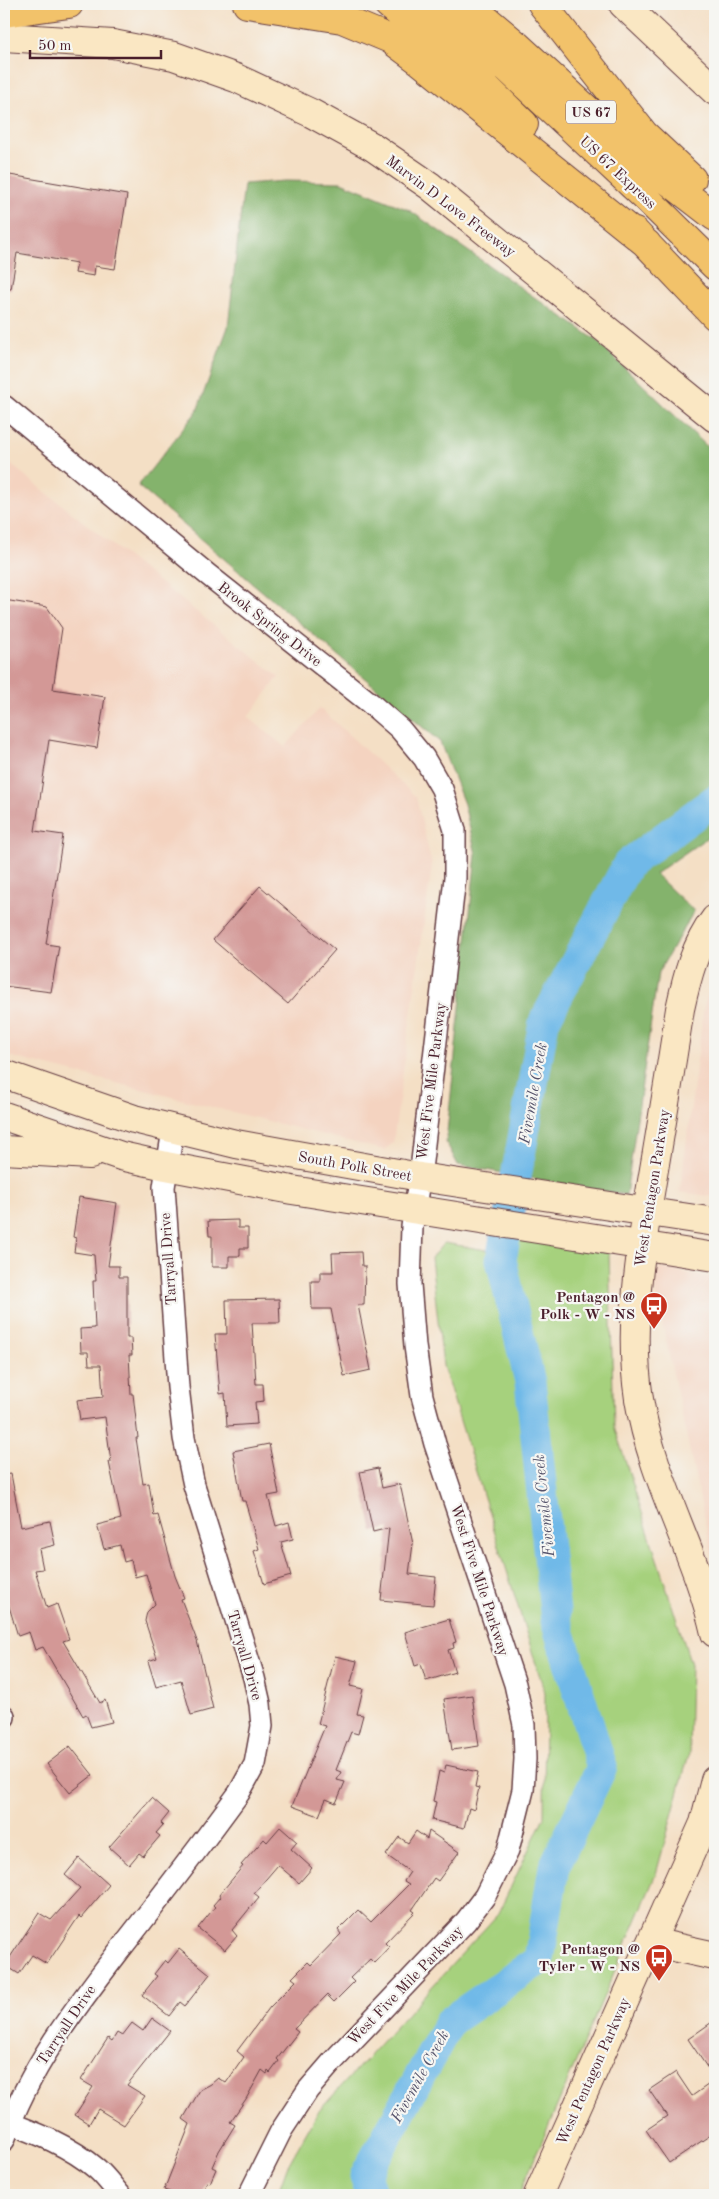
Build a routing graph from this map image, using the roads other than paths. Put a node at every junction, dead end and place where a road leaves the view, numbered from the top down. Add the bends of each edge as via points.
1 (69, 4) edge
2 (248, 4) edge
3 (388, 4) edge
4 (427, 4) edge
5 (468, 4) edge
6 (542, 4) edge
7 (623, 4) edge
8 (4, 13) edge
9 (4, 37) edge
10 (715, 91) edge
11 (715, 200) edge
12 (715, 217) edge
13 (647, 244) junction
14 (715, 266) edge
15 (715, 316) edge
16 (7, 411) edge
17 (715, 418) edge
18 (455, 878) joint
19 (715, 919) edge
20 (4, 1074) edge
21 (4, 1116) edge
22 (172, 1130) junction
23 (4, 1150) edge
24 (121, 1156) junction
25 (166, 1166) junction
26 (420, 1177) junction
27 (414, 1210) junction
28 (647, 1211) junction
29 (715, 1222) edge
30 (642, 1245) junction
31 (715, 1257) edge
32 (715, 1633) edge
33 (715, 1780) edge
34 (651, 1942) junction
35 (715, 1956) edge
36 (6, 2128) edge
37 (120, 2195) edge
38 (249, 2195) edge
39 (538, 2195) edge

1 - 8 highway
2 - 13 highway via 342,19 390,39
3 - 13 highway via 486,88
4 - 14 highway, US 67 Express via 507,68
5 - 12 highway, US 67 via 649,166
6 - 11 highway via 644,134
7 - 10 main road
9 - 17 main road, Marvin D Love Freeway via 113,44 174,56 236,78 311,113 373,147 430,186
13 - 15 highway
16 - 18 street, Brook Spring Drive via 400,729 424,758 442,789 455,830
18 - 26 street, West Five Mile Parkway
19 - 28 main road, West Pentagon Parkway via 697,949 686,978
20 - 22 main road, South Polk Street
21 - 24 main road
22 - 25 street, Tarryall Drive
22 - 26 main road, South Polk Street
23 - 24 main road
24 - 25 main road
25 - 27 main road
25 - 36 street, Tarryall Drive via 165,1227 184,1438 194,1485 254,1678 262,1726 255,1764 239,1792 73,2010 40,2060
26 - 27 street, West Five Mile Parkway
26 - 28 main road, South Polk Street
27 - 30 main road
27 - 38 street, West Five Mile Parkway via 410,1284 422,1396 515,1684 524,1725 523,1790 508,1850 485,1896 466,1921 308,2090 281,2131
28 - 29 main road, South Polk Street
28 - 30 main road, West Pentagon Parkway
30 - 31 main road
30 - 32 main road, West Pentagon Parkway via 635,1336 639,1398 654,1460 706,1597
33 - 34 main road, West Pentagon Parkway via 704,1823
34 - 35 main road
34 - 39 main road, West Pentagon Parkway
36 - 37 street via 50,2139 78,2154 98,2170

